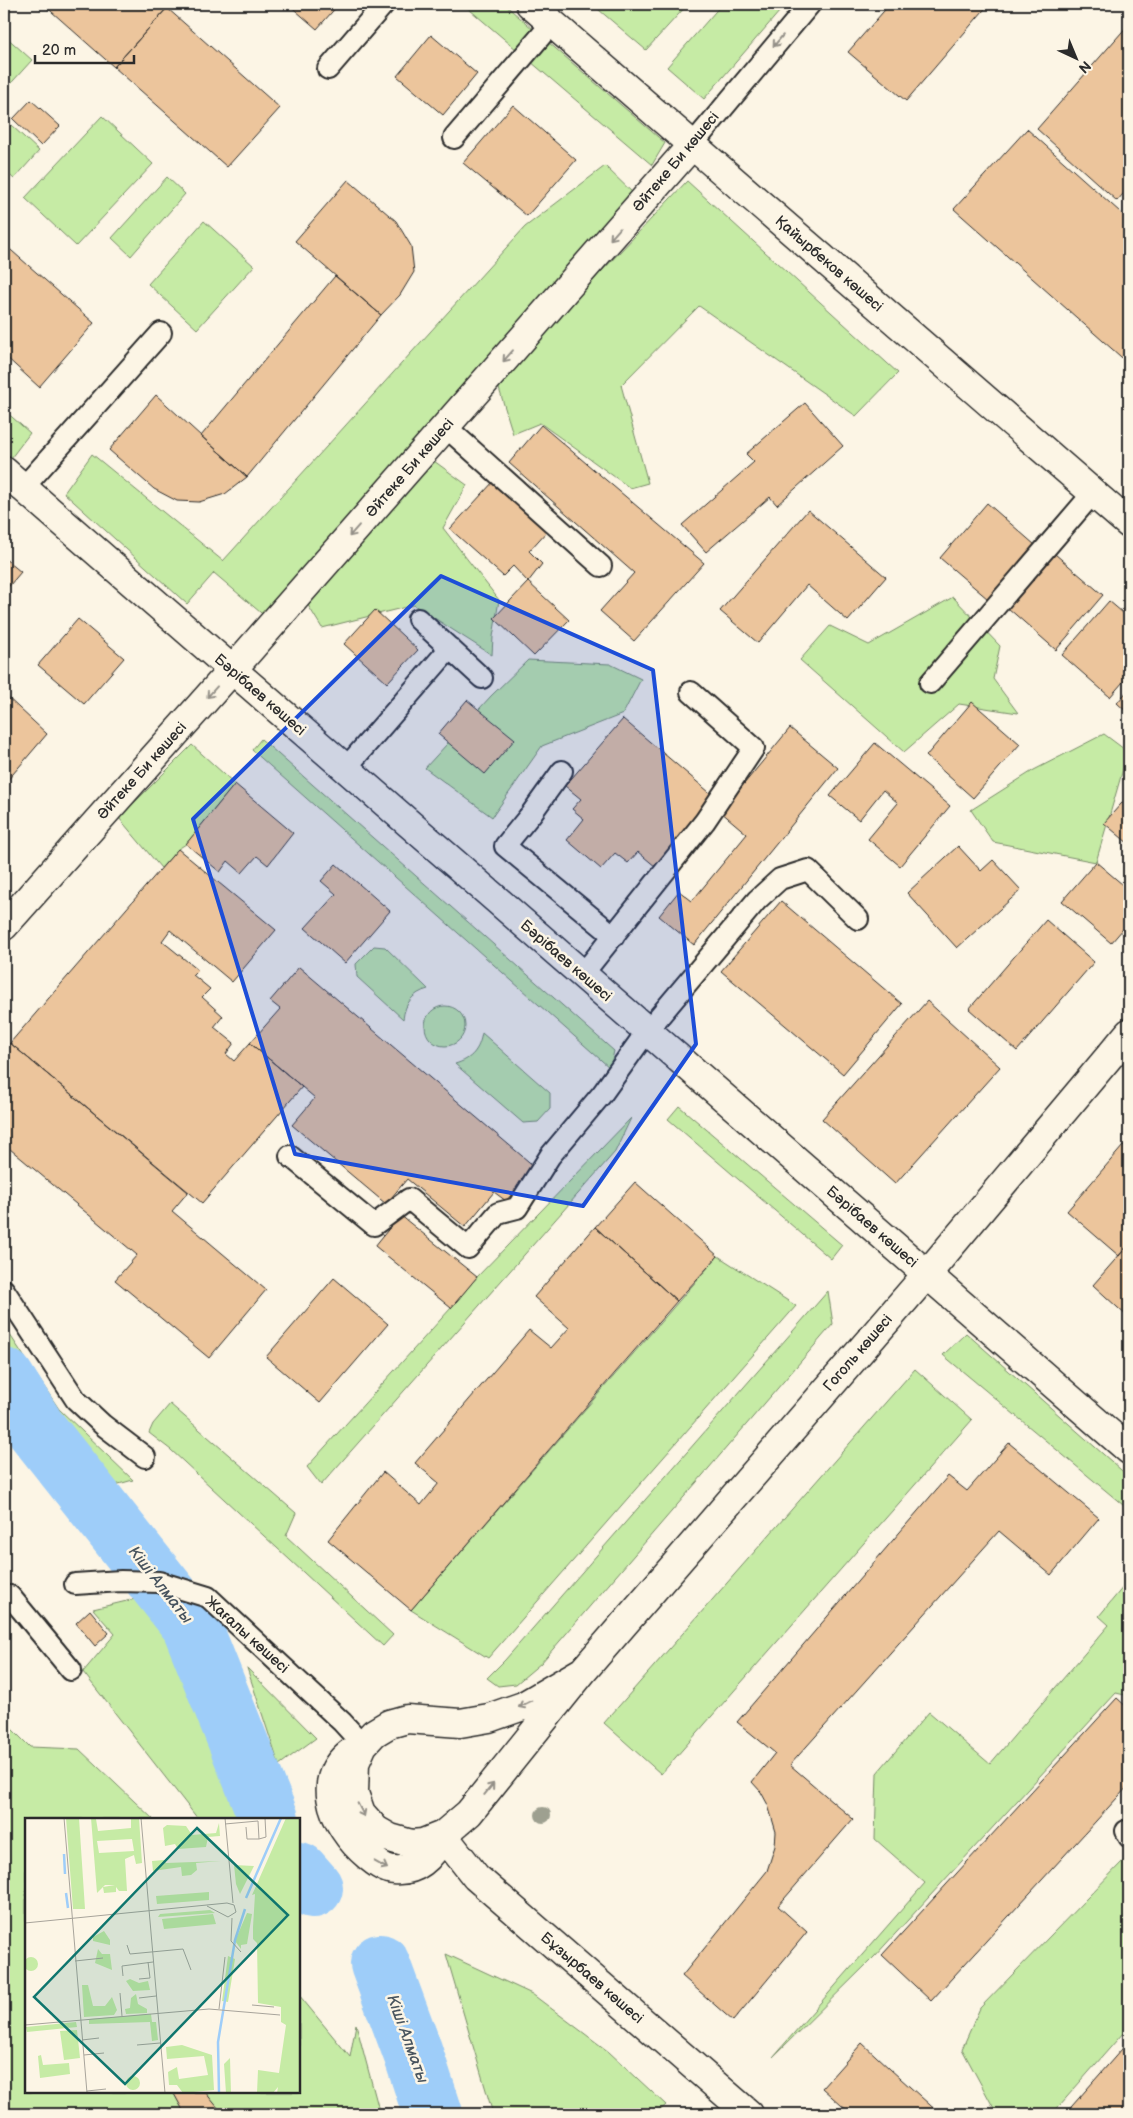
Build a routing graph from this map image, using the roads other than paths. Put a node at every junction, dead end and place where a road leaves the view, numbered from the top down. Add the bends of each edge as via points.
1 (384, 4) edge
2 (530, 4) edge
3 (810, 4) edge
4 (552, 23) junction
5 (328, 69) dead end
6 (454, 138) dead end
7 (693, 144) junction
8 (161, 333) dead end
9 (446, 427) junction
10 (13, 480) edge
11 (1093, 493) junction
12 (1129, 524) edge
13 (601, 566) dead end
14 (418, 619) dead end
15 (450, 648) junction
16 (232, 670) junction
17 (482, 678) dead end
18 (930, 683) dead end
19 (691, 692) dead end
20 (345, 769) junction
21 (562, 771) dead end
22 (858, 919) dead end
23 (4, 926) edge
24 (614, 936) junction
25 (582, 974) junction
26 (647, 1032) junction
27 (1129, 1033) edge
28 (290, 1156) dead end
29 (927, 1274) junction
30 (4, 1290) edge
31 (1129, 1450) edge
32 (145, 1457) dead end
33 (75, 1584) dead end
34 (10, 1596) dead end
35 (71, 1670) dead end
36 (583, 1671) junction
37 (363, 1745) junction
38 (443, 1835) junction
39 (749, 2114) edge

1 - 5 lane
2 - 4 street, Қайырбеков көшесі
3 -> 7 lane, Әйтеке Би көшесі
4 - 6 lane
4 - 7 street, Қайырбеков көшесі
7 -> 9 street, Әйтеке Би көшесі
7 - 11 street, Қайырбеков көшесі
8 - 10 lane
9 - 13 lane
9 -> 16 street, Әйтеке Би көшесі
10 - 16 street, Бәрібаев көшесі
11 - 12 street, Қайырбеков көшесі
11 - 18 lane
14 - 15 lane
15 - 17 lane
15 - 20 lane
16 - 20 street, Бәрібаев көшесі
16 -> 23 street, Әйтеке Би көшесі
19 - 24 lane via 754,748 705,821
20 - 25 street, Бәрібаев көшесі
21 - 24 lane via 504,846
22 - 26 lane via 808,870 780,879 757,900
24 - 25 lane
25 - 26 street, Бәрібаев көшесі
26 - 28 lane via 602,1094 550,1156 517,1208 498,1213 468,1248 409,1199 374,1225
26 - 29 street, Бәрібаев көшесі
27 - 29 street, Гоголь көшесі
29 - 31 street, Бәрібаев көшесі
29 - 36 street, Гоголь көшесі
30 - 32 lane via 76,1400
33 - 37 lane, Жағалы көшесі via 159,1582 208,1597
34 - 35 lane
36 -> 37 street via 523,1706 490,1718 460,1723 407,1719 389,1724
38 -> 36 street, Гоголь көшесі via 469,1814
37 -> 38 street, Гоголь көшесі via 356,1763 354,1793 361,1813 376,1830 411,1844
38 - 39 street, Бұзырбаев көшесі via 476,1877

